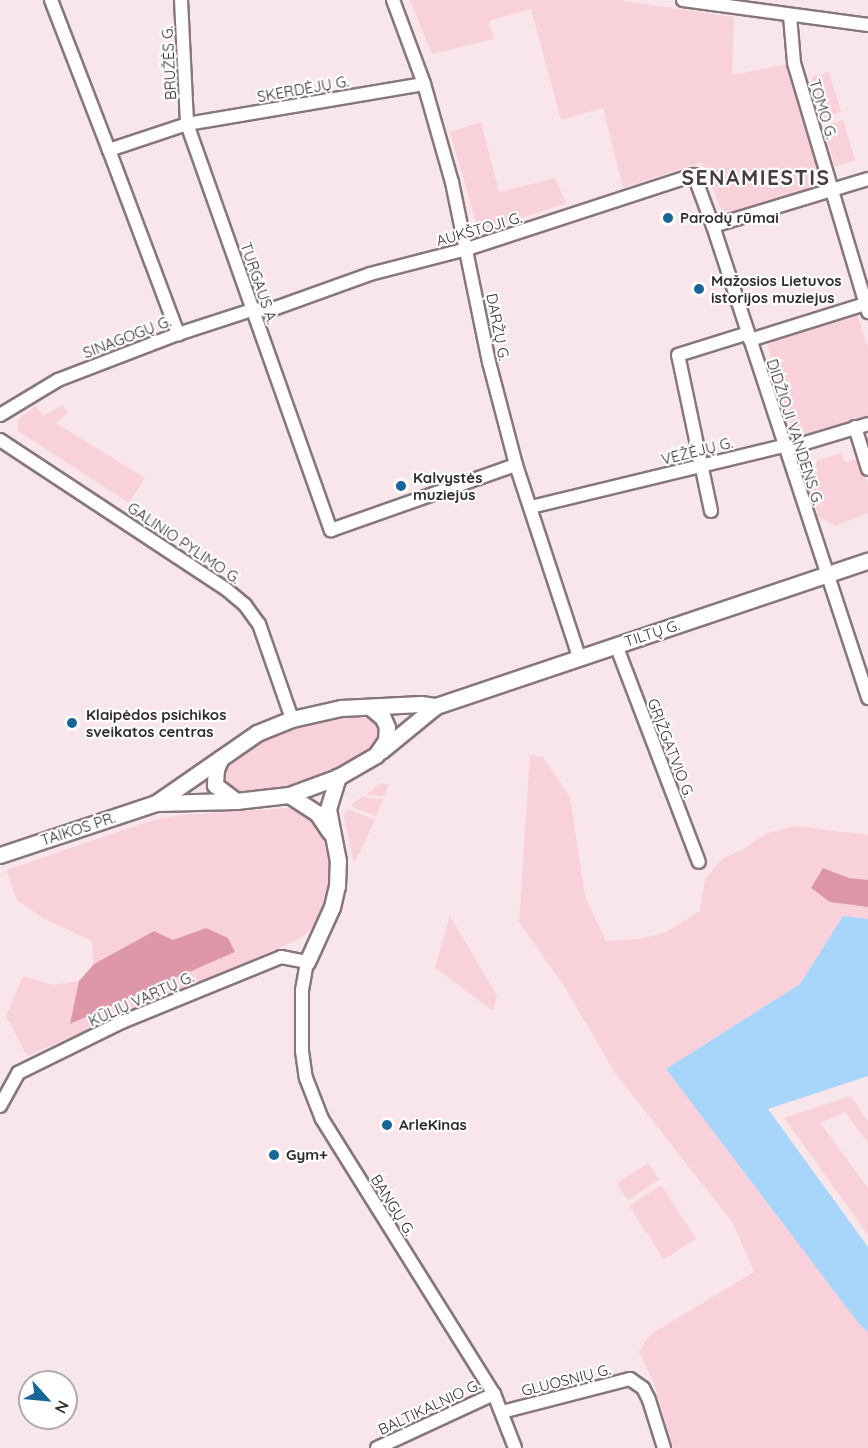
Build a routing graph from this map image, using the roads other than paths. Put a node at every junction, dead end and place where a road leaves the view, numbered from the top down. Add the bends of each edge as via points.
1 (51, 0) edge
2 (181, 0) edge
3 (393, 0) edge
4 (683, 0) edge
5 (790, 16) junction
6 (868, 26) edge
7 (424, 84) junction
8 (187, 124) junction
9 (109, 150) junction
10 (694, 175) joint
11 (868, 179) edge
12 (832, 191) junction
13 (713, 226) junction
14 (467, 249) junction
15 (867, 306) edge
16 (273, 309) joint
17 (252, 310) junction
18 (178, 333) junction
19 (749, 337) junction
20 (0, 415) edge
21 (868, 424) edge
22 (855, 428) junction
23 (0, 440) edge
24 (783, 446) junction
25 (516, 465) junction
26 (701, 466) junction
27 (868, 469) edge
28 (531, 507) junction
29 (711, 511) dead end
30 (868, 561) edge
31 (826, 575) junction
32 (616, 645) junction
33 (579, 657) junction
34 (868, 699) edge
35 (436, 706) junction
36 (370, 707) junction
37 (292, 719) junction
38 (376, 755) junction
39 (221, 758) junction
40 (338, 777) junction
41 (289, 795) junction
42 (236, 801) junction
43 (156, 803) junction
44 (333, 836) junction
45 (0, 855) edge
46 (699, 862) dead end
47 (307, 962) junction
48 (1, 1102) edge
49 (494, 1394) junction
50 (502, 1412) junction
51 (377, 1448) edge
52 (515, 1448) edge
53 (664, 1448) edge

1 - 9 street
2 - 8 street, BRUŽĖS G.
3 - 7 street, DARŽŲ G.
4 - 5 street
5 - 6 street
5 - 12 street, TOMO G. via 794,63
7 - 8 street, SKERDĖJŲ G.
7 - 14 street, DARŽŲ G.
8 - 9 street
8 - 17 street, TURGAUS A.
9 - 18 street
10 - 13 street, DIDŽIOJI VANDENS G.
10 - 14 street, AUKŠTOJI G.
11 - 12 street
12 - 13 street
12 - 15 street, TOMO G.
13 - 19 street, DIDŽIOJI VANDENS G.
14 - 16 street, AUKŠTOJI G. via 370,274
14 - 25 street, DARŽŲ G. via 489,363
15 - 19 street
16 - 17 street, SINAGOGŲ G.
17 - 18 street, SINAGOGŲ G.
17 - 25 street, TURGAUS A. via 331,530
18 - 20 street, SINAGOGŲ G. via 58,380
19 - 24 street, DIDŽIOJI VANDENS G.
19 - 26 street via 678,355
21 - 22 street, VEŽĖJŲ G.
22 - 24 street, VEŽĖJŲ G. via 792,447
22 - 27 street
23 - 37 street, GALINIO PYLIMO G. via 217,582 245,605 260,624
24 - 26 street, VEŽĖJŲ G.
24 - 31 street, DIDŽIOJI VANDENS G.
25 - 28 street, DARŽŲ G.
26 - 28 street, VEŽĖJŲ G.
26 - 29 street
28 - 33 street, DARŽŲ G.
30 - 31 street, TILTŲ G.
31 - 32 street, TILTŲ G.
31 - 34 street, DIDŽIOJI VANDENS G.
32 - 33 street, TILTŲ G.
32 - 46 street, GRĮŽGATVIO G.
33 - 35 street, TILTŲ G.
35 - 36 street, TILTŲ G.
35 - 38 street, TILTŲ G.
36 - 37 street, TILTŲ G. via 318,711
36 - 38 street via 387,727 386,740
37 - 39 street, TAIKOS PR. via 257,733
38 - 40 street, TILTŲ G.
39 - 42 street via 215,785
39 - 43 street, TAIKOS PR.
40 - 41 street, TILTŲ G.
40 - 44 street via 328,809
41 - 42 street, TAIKOS PR.
41 - 44 street via 318,813
42 - 43 street, TAIKOS PR.
43 - 45 street, TAIKOS PR.
44 - 47 street via 337,886 332,907
47 - 48 street, KŪLIŲ VARTŲ G. via 281,957 122,1022 18,1072
47 - 49 street, BANGŲ G. via 302,1051 306,1078 322,1119
49 - 50 street, BANGŲ G.
49 - 51 street, BALTIKALNIO G.
50 - 52 street, BANGŲ G.
50 - 53 street, GLUOSNIŲ G. via 630,1379 649,1400

